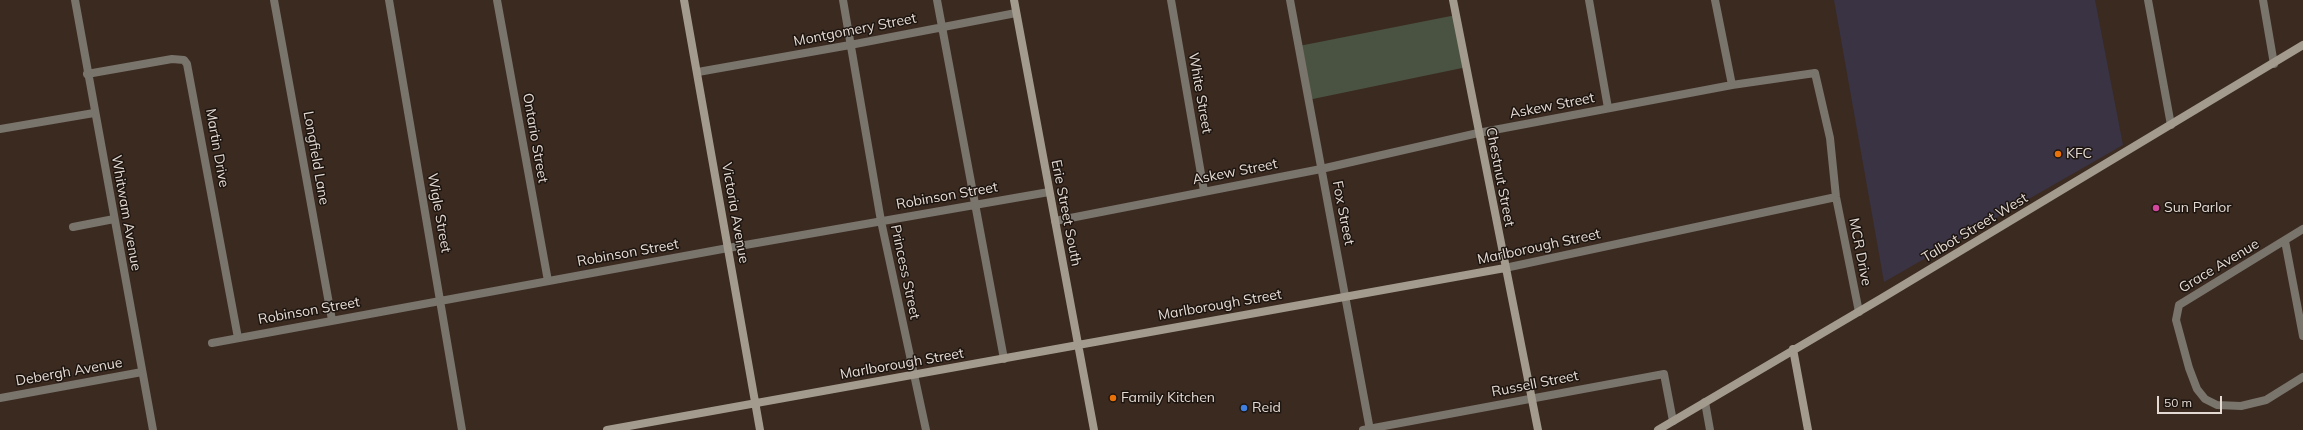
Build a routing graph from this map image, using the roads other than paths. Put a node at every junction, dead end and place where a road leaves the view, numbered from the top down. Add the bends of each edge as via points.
1 (75, 0) edge
2 (274, 0) edge
3 (389, 0) edge
4 (497, 0) edge
5 (684, 0) edge
6 (843, 0) edge
7 (937, 0) edge
8 (1014, 0) edge
9 (1171, 0) edge
10 (1290, 0) edge
11 (1453, 0) edge
12 (1589, 0) edge
13 (1715, 0) edge
14 (2148, 0) edge
15 (2263, 0) edge
16 (1016, 13) junction
17 (942, 26) junction
18 (850, 46) junction
19 (2303, 46) edge
20 (2274, 64) junction
21 (698, 72) junction
22 (88, 74) junction
23 (1732, 85) junction
24 (1608, 108) junction
25 (94, 113) junction
26 (2172, 125) junction
27 (0, 129) edge
28 (1478, 133) junction
29 (1321, 169) junction
30 (1204, 191) junction
31 (1049, 192) junction
32 (1836, 197) junction
33 (976, 204) junction
34 (114, 219) junction
35 (881, 221) junction
36 (1055, 222) junction
37 (73, 227) dead end
38 (2303, 230) edge
39 (2285, 241) junction
40 (728, 248) junction
41 (1505, 268) junction
42 (548, 281) junction
43 (1345, 296) junction
44 (441, 300) junction
45 (1859, 312) junction
46 (332, 320) junction
47 (2303, 336) edge
48 (238, 338) junction
49 (212, 343) dead end
50 (1078, 344) junction
51 (1793, 349) junction
52 (1004, 359) junction
53 (142, 372) junction
54 (915, 376) junction
55 (2303, 377) edge
56 (0, 398) edge
57 (1531, 398) junction
58 (1705, 402) junction
59 (755, 403) junction
60 (1673, 421) junction
61 (153, 430) edge
62 (462, 430) edge
63 (607, 430) edge
64 (760, 430) edge
65 (926, 430) edge
66 (1094, 430) edge
67 (1368, 430) edge
68 (1538, 430) edge
69 (1658, 430) edge
70 (1710, 430) edge
71 (1808, 430) edge

1 - 22 street, Whitwam Avenue
2 - 46 street, Longfield Lane
3 - 44 street, Wigle Street
4 - 42 street, Ontario Street
5 - 21 street, Victoria Avenue
6 - 18 street, Princess Street
7 - 17 street
8 - 16 street, Erie Street South
9 - 30 street, White Street
10 - 29 street, Fox Street
11 - 28 street, Chestnut Street
12 - 24 street
13 - 23 street
14 - 26 street
15 - 20 street
16 - 17 street, Montgomery Street
16 - 31 street, Erie Street South
17 - 18 street, Montgomery Street
17 - 33 street
18 - 21 street, Montgomery Street
18 - 35 street, Princess Street
19 - 20 street, Talbot Street West
20 - 26 street, Talbot Street West
21 - 40 street, Victoria Avenue
22 - 25 street, Whitwam Avenue
22 - 48 street, Martin Drive via 172,59 184,60 187,64
23 - 24 street, Askew Street
23 - 32 street, Askew Street via 1815,73 1830,138
24 - 28 street, Askew Street
25 - 27 street
25 - 34 street, Whitwam Avenue
26 - 45 street, Talbot Street West
28 - 29 street, Askew Street
28 - 41 street, Chestnut Street
29 - 30 street, Askew Street
29 - 43 street, Fox Street
30 - 36 street, Askew Street
31 - 33 street, Robinson Street
31 - 36 street, Erie Street South
32 - 41 street, Marlborough Street
32 - 45 street, MCR Drive
33 - 35 street, Robinson Street
33 - 52 street
34 - 37 street
34 - 53 street, Whitwam Avenue
35 - 40 street, Robinson Street
35 - 54 street, Princess Street
36 - 50 street, Erie Street South
38 - 39 street, Grace Avenue
39 - 47 street
39 - 55 street, Grace Avenue via 2179,305 2176,320 2197,389 2205,399 2216,405 2241,406 2266,400
40 - 42 street, Robinson Street
40 - 59 street, Victoria Avenue
41 - 43 street, Marlborough Street
41 - 57 street, Chestnut Street
42 - 44 street, Robinson Street
43 - 50 street, Marlborough Street
43 - 67 street, Fox Street
44 - 46 street, Robinson Street
44 - 62 street, Wigle Street
45 - 51 street, Talbot Street West
46 - 48 street, Robinson Street
48 - 49 street, Robinson Street
50 - 52 street, Marlborough Street
50 - 66 street, Erie Street South
51 - 58 street, Talbot Street West
51 - 71 street
52 - 54 street, Marlborough Street
53 - 56 street, Debergh Avenue
53 - 61 street, Whitwam Avenue
54 - 59 street, Marlborough Street
54 - 65 street, Princess Street
57 - 60 street, Russell Street via 1664,374
57 - 67 street, Russell Street
57 - 68 street, Chestnut Street
58 - 60 street, Talbot Street West
58 - 70 street
59 - 63 street, Marlborough Street
59 - 64 street, Victoria Avenue
60 - 69 street, Talbot Street West

